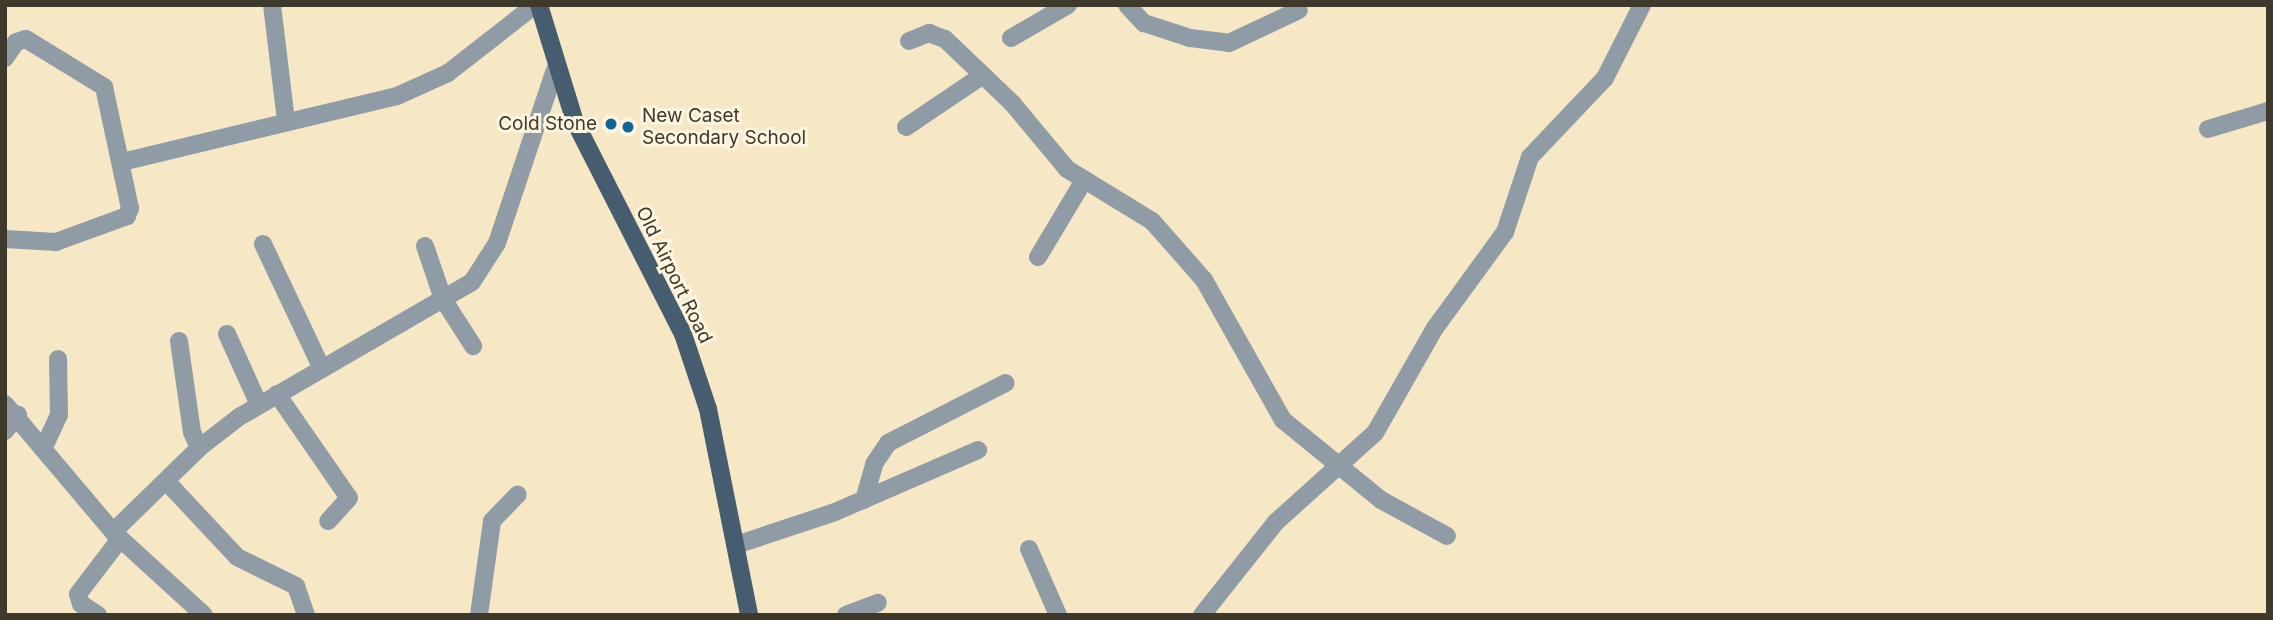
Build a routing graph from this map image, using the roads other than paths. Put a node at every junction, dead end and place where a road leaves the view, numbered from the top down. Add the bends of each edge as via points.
1 (272, 5) edge
2 (537, 5) edge
3 (1068, 5) edge
4 (1126, 5) edge
5 (1642, 5) edge
6 (1299, 10) dead end
7 (1011, 38) dead end
8 (909, 41) dead end
9 (5, 58) edge
10 (555, 70) junction
11 (983, 75) junction
12 (2268, 111) edge
13 (286, 120) junction
14 (906, 127) dead end
15 (2208, 129) dead end
16 (122, 162) junction
17 (1084, 180) junction
18 (5, 239) edge
19 (262, 244) dead end
20 (425, 246) dead end
21 (1038, 257) dead end
22 (443, 299) junction
23 (227, 334) dead end
24 (179, 341) dead end
25 (473, 346) dead end
26 (58, 359) dead end
27 (322, 369) junction
28 (1006, 383) dead end
29 (277, 394) junction
30 (259, 405) junction
31 (12, 409) edge
32 (5, 431) edge
33 (44, 447) junction
34 (199, 448) junction
35 (978, 450) dead end
36 (1338, 467) junction
37 (166, 481) junction
38 (519, 494) dead end
39 (864, 500) junction
40 (328, 521) dead end
41 (116, 535) junction
42 (1447, 536) dead end
43 (738, 544) junction
44 (1029, 549) dead end
45 (878, 603) dead end
46 (1205, 614) edge
47 (98, 615) edge
48 (204, 615) edge
49 (306, 615) edge
50 (479, 615) edge
51 (749, 615) edge
52 (845, 615) edge
53 (1058, 615) edge

1 - 13 street
2 - 10 main road, Old Airport Road
2 - 13 street via 487,47 424,85
3 - 7 street
4 - 6 street via 1144,23 1229,43
5 - 36 street via 1605,78 1530,156 1506,232 1435,328 1375,433
8 - 11 street via 936,34
9 - 16 street via 16,42 26,39 104,87
10 - 22 street via 488,265 472,282
10 - 43 main road, Old Airport Road via 575,122 683,334 708,409
11 - 14 street
11 - 17 street via 1054,156
12 - 15 street
13 - 16 street
16 - 18 street via 127,216 56,242
17 - 21 street
17 - 36 street via 1129,204 1172,240 1204,280 1283,420
19 - 27 street
20 - 22 street
22 - 25 street
22 - 27 street
23 - 30 street
24 - 34 street via 192,432
26 - 33 street via 59,415
27 - 29 street
28 - 39 street via 888,443 874,464
29 - 30 street
29 - 40 street via 349,498
30 - 34 street
31 - 32 street
31 - 33 street
33 - 41 street
34 - 37 street
35 - 39 street
36 - 42 street via 1399,512
36 - 46 street via 1250,550
37 - 41 street
37 - 49 street via 237,557 296,586
38 - 50 street via 492,521
39 - 43 street
41 - 47 street via 78,594 81,604
41 - 48 street
43 - 51 main road, Old Airport Road
44 - 53 street
45 - 52 street

